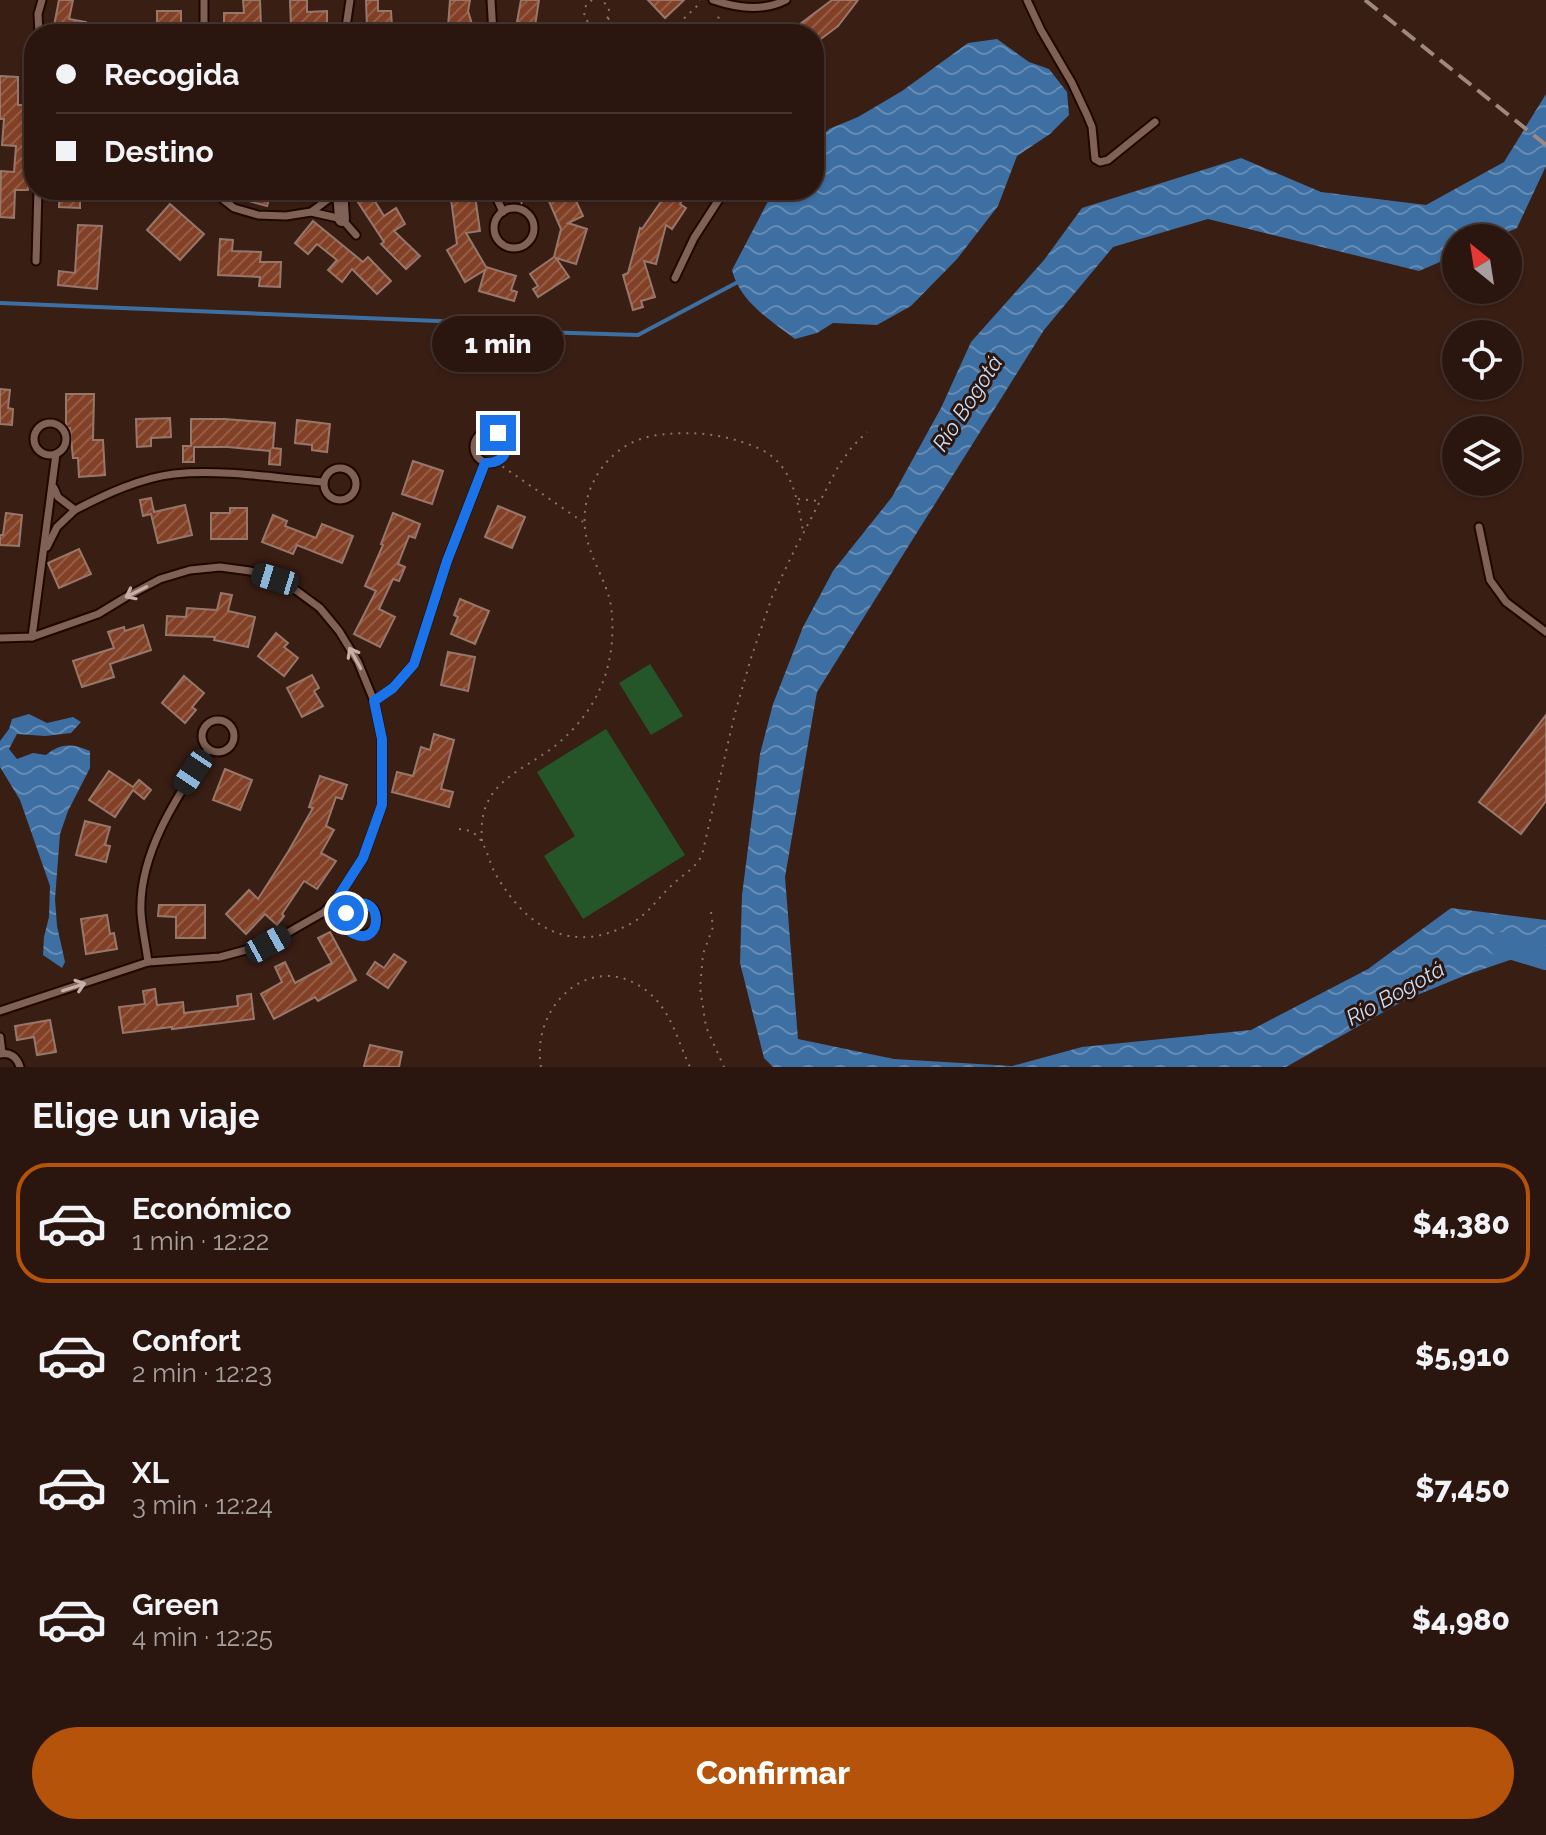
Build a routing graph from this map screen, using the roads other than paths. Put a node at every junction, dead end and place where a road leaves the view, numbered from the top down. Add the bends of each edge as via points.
1 (42, 0) edge
2 (204, 0) edge
3 (350, 0) edge
4 (491, 0) edge
5 (713, 0) edge
6 (786, 0) edge
7 (1027, 0) edge
8 (38, 24) edge
9 (204, 24) edge
10 (346, 24) edge
11 (492, 24) edge
12 (1155, 122) dead end
13 (38, 200) edge
14 (224, 200) edge
15 (327, 200) edge
16 (341, 200) edge
17 (498, 200) edge
18 (719, 200) edge
19 (311, 212) junction
20 (503, 212) junction
21 (342, 219) junction
22 (356, 235) dead end
23 (36, 261) dead end
24 (675, 278) dead end
25 (56, 454) junction
26 (485, 463) junction
27 (324, 482) junction
28 (53, 485) junction
29 (75, 510) junction
30 (1479, 527) dead end
31 (42, 561) junction
32 (1546, 632) edge
33 (32, 637) junction
34 (0, 638) edge
35 (374, 701) junction
36 (208, 750) junction
37 (338, 897) junction
38 (349, 908) junction
39 (148, 962) junction
40 (0, 1011) edge
41 (0, 1037) edge
42 (1, 1054) edge
43 (20, 1067) edge

1 - 8 lane
2 - 9 lane
3 - 10 lane
4 - 11 lane
5 - 6 lane via 764,9
7 - 12 lane via 1087,115 1095,159 1108,160
13 - 23 lane
14 - 19 lane via 258,215
15 - 19 lane
16 - 21 street
17 - 20 lane
18 - 24 lane
19 - 21 lane
20 - 20 lane via 496,221 497,238 505,246 523,246 532,238 530,215 514,208
21 - 22 lane
25 - 25 lane via 66,443 65,432 53,423 43,425 35,432 34,443 45,455
25 - 28 lane
26 - 26 lane via 473,446 487,431 498,433 506,446 504,456
26 - 35 lane via 414,664
27 - 27 lane via 326,493 341,500 351,496 356,482 352,472 338,467
27 - 29 lane via 174,474 124,487
28 - 29 lane via 58,497
28 - 31 lane
29 - 31 lane via 57,527
30 - 32 lane via 1490,580 1506,602
31 - 33 lane
33 - 34 lane
35 -> 33 lane via 358,662 320,608 275,579 250,571 220,567 160,579 98,614
35 - 37 lane via 382,739 382,805 363,858
36 - 36 lane via 224,752 232,745 233,730 226,722 216,720 203,730
36 - 39 lane via 178,795 151,852 141,911
37 - 38 lane
37 - 39 lane via 324,912 268,944 220,957
38 - 38 lane via 347,928 362,936 372,932 377,918 373,908 364,903
40 -> 39 lane
41 - 42 lane
42 - 43 lane via 15,1058

